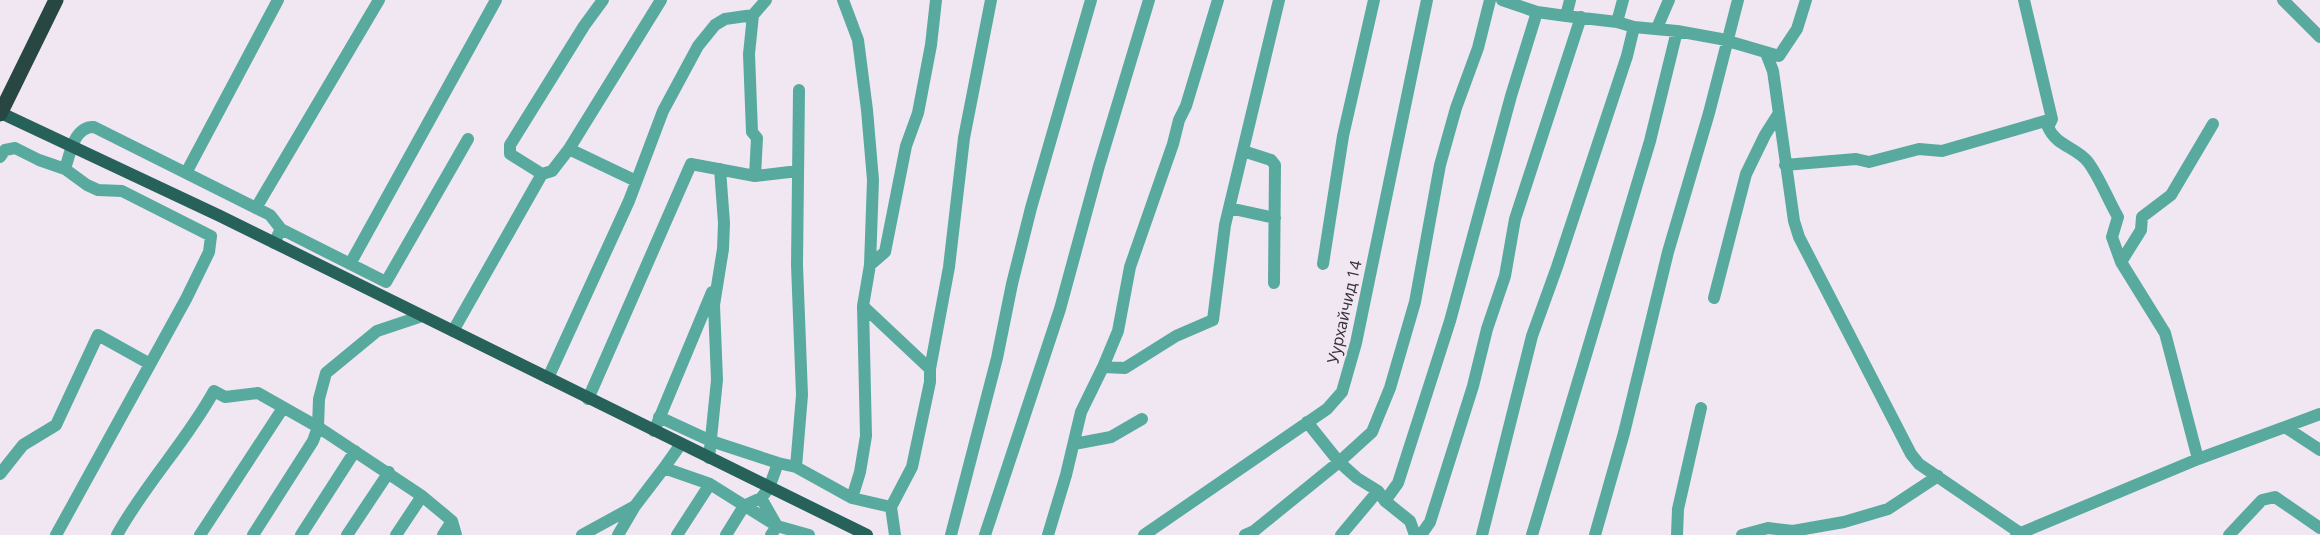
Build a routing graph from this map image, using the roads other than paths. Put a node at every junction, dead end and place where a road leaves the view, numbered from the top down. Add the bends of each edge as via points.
1 (56, 0) edge
2 (278, 0) edge
3 (379, 0) edge
4 (496, 0) edge
5 (603, 0) edge
6 (661, 0) edge
7 (766, 0) edge
8 (843, 0) edge
9 (936, 0) edge
10 (991, 0) edge
11 (1091, 0) edge
12 (1149, 0) edge
13 (1218, 0) edge
14 (1279, 0) edge
15 (1374, 0) edge
16 (1427, 0) edge
17 (1490, 0) edge
18 (1502, 0) edge
19 (1570, 0) edge
20 (1623, 0) edge
21 (1668, 0) edge
22 (1738, 0) edge
23 (1806, 0) edge
24 (2024, 0) edge
25 (2283, 0) edge
26 (1537, 12) junction
27 (753, 15) junction
28 (1566, 16) junction
29 (1581, 17) junction
30 (1617, 22) junction
31 (1634, 27) junction
32 (1657, 28) junction
33 (1677, 31) junction
34 (2320, 37) edge
35 (1728, 42) junction
36 (1766, 53) junction
37 (799, 90) dead end
38 (0, 113) edge
39 (1778, 113) junction
40 (2052, 119) junction
41 (2213, 124) dead end
42 (468, 138) dead end
43 (73, 146) junction
44 (569, 149) junction
45 (1243, 151) junction
46 (0, 157) edge
47 (1785, 165) junction
48 (65, 169) junction
49 (720, 169) junction
50 (798, 171) junction
51 (186, 173) junction
52 (542, 174) junction
53 (755, 176) junction
54 (636, 181) junction
55 (256, 208) junction
56 (1229, 208) junction
57 (1275, 218) junction
58 (281, 229) junction
59 (274, 243) junction
60 (2121, 262) junction
61 (350, 264) junction
62 (1323, 264) dead end
63 (870, 265) junction
64 (719, 274) junction
65 (1274, 283) dead end
66 (1714, 298) dead end
67 (863, 306) junction
68 (422, 316) junction
69 (453, 331) junction
70 (150, 364) junction
71 (1103, 368) junction
72 (930, 369) junction
73 (548, 378) junction
74 (588, 398) junction
75 (283, 408) junction
76 (1701, 408) dead end
77 (2320, 414) edge
78 (660, 417) junction
79 (1142, 419) dead end
80 (1306, 422) junction
81 (318, 427) junction
82 (2285, 427) junction
83 (654, 431) junction
84 (711, 441) junction
85 (681, 444) junction
86 (1074, 444) junction
87 (2320, 450) edge
88 (355, 451) junction
89 (709, 458) junction
90 (2198, 459) junction
91 (1338, 462) junction
92 (778, 463) junction
93 (796, 467) junction
94 (664, 468) junction
95 (388, 472) junction
96 (0, 474) edge
97 (1938, 476) junction
98 (710, 484) junction
99 (769, 488) junction
100 (1378, 491) junction
101 (422, 496) junction
102 (761, 498) junction
103 (852, 498) junction
104 (1386, 501) junction
105 (634, 506) junction
106 (744, 506) junction
107 (891, 507) junction
108 (452, 521) junction
109 (774, 530) edge
110 (2316, 530) edge
111 (2020, 534) edge
112 (56, 535) edge
113 (117, 535) edge
114 (200, 535) edge
115 (253, 535) edge
116 (301, 535) edge
117 (347, 535) edge
118 (396, 535) edge
119 (443, 535) edge
120 (456, 535) edge
121 (582, 535) edge
122 (618, 535) edge
123 (677, 535) edge
124 (726, 535) edge
125 (808, 535) edge
126 (867, 535) edge
127 (895, 535) edge
128 (951, 535) edge
129 (985, 535) edge
130 (1048, 535) edge
131 (1144, 535) edge
132 (1245, 535) edge
133 (1341, 535) edge
134 (1415, 535) edge
135 (1421, 535) edge
136 (1482, 535) edge
137 (1532, 535) edge
138 (1595, 535) edge
139 (1677, 535) edge
140 (1742, 535) edge
141 (2230, 535) edge

1 - 38 highway
2 - 51 street
3 - 55 street
4 - 61 street
5 - 52 street via 510,145 510,154
6 - 44 street
7 - 27 street
8 - 63 street via 858,40 867,110 873,180
9 - 63 street via 918,113 906,146 885,252
10 - 72 street via 964,138 949,266
11 - 128 street via 1033,201
12 - 129 street via 1098,166 1060,309
13 - 71 street via 1186,106 1130,268 1118,331
14 - 45 street
15 - 62 street via 1343,136
16 - 80 street, Уурхайчид 14 via 1356,342 1342,392 1327,409
17 - 91 street via 1440,165 1415,302 1390,388 1372,432
18 - 26 street
19 - 28 street
20 - 30 street
21 - 32 street
22 - 35 street
23 - 36 street via 1797,29 1786,47 1779,56
24 - 40 street
25 - 34 street
26 - 28 street
26 - 104 street via 1450,321 1398,483
27 - 53 street via 749,54 752,132 757,138
27 - 54 street via 725,19 715,24 698,46 663,112
28 - 29 street
29 - 30 street
29 - 135 street via 1515,219 1505,276 1487,329 1471,395 1430,522
30 - 31 street
31 - 32 street
31 - 136 street via 1558,267 1532,336
32 - 33 street
33 - 35 street
33 - 137 street via 1650,141
35 - 36 street
35 - 138 street via 1668,252 1624,433
36 - 39 street via 1773,71
37 - 50 street
38 - 43 main road
39 - 47 street
39 - 66 street via 1746,174
40 - 47 street via 1942,151 1919,149 1869,162 1856,159
40 - 60 street via 2048,127 2052,134 2088,162 2118,217 2112,238
41 - 60 street via 2182,181 2171,195 2142,217 2141,230
42 - 61 street via 386,282
43 - 48 street
43 - 51 street via 79,132 94,127
43 - 59 main road
44 - 52 street via 552,171
44 - 54 street
45 - 56 street
45 - 57 street via 1271,160 1275,165
46 - 48 street via 6,150 15,148
47 - 97 street via 1799,238 1911,454 1919,464
48 - 70 street via 87,185 98,190 122,191 211,236 202,268
49 - 53 street
49 - 64 street via 724,223
49 - 74 street via 691,164
50 - 53 street
50 - 93 street via 797,265 802,395
51 - 55 street
52 - 69 street
54 - 73 street via 595,279
55 - 58 street via 270,215
56 - 57 street
56 - 71 street via 1213,320 1176,336 1126,368
57 - 65 street
58 - 59 street
58 - 61 street
59 - 68 main road
60 - 90 street via 2165,333
63 - 67 street
64 - 78 street
64 - 84 street via 714,305 717,380
67 - 72 street
67 - 103 street via 866,436
68 - 69 main road
68 - 81 street via 377,331 326,373 319,399
69 - 73 main road
70 - 96 street via 98,335 56,425 23,445
70 - 112 street
71 - 86 street via 1082,412
72 - 107 street via 912,467
73 - 74 main road
74 - 83 main road
75 - 81 street
75 - 113 street via 258,393 225,397 214,391
75 - 114 street
76 - 139 street via 1678,509
77 - 82 street
78 - 83 street
78 - 84 street
79 - 86 street via 1111,437
80 - 91 street
80 - 131 street, Уурхайчид 14
81 - 88 street
81 - 115 street via 313,441
82 - 87 street
82 - 90 street
83 - 85 main road
84 - 89 street
84 - 92 street
85 - 89 main road
85 - 94 street
86 - 130 street
88 - 95 street
88 - 116 street
89 - 99 main road
90 - 111 street
91 - 100 street
91 - 132 street
92 - 93 street
92 - 99 street
93 - 103 street
94 - 98 street
94 - 105 street
95 - 101 street
95 - 117 street
97 - 111 street
97 - 140 street via 1888,509 1844,522 1792,531 1768,528
98 - 106 street
98 - 123 street
99 - 102 street
99 - 126 main road
100 - 104 street
100 - 133 street
101 - 108 street
101 - 118 street
102 - 106 street
102 - 109 street
103 - 107 street
104 - 134 street via 1410,521
105 - 121 street
105 - 122 street
106 - 109 street
106 - 124 street
107 - 127 street
108 - 119 street
108 - 120 street
109 - 125 street
110 - 141 street via 2275,497 2269,497 2262,500

